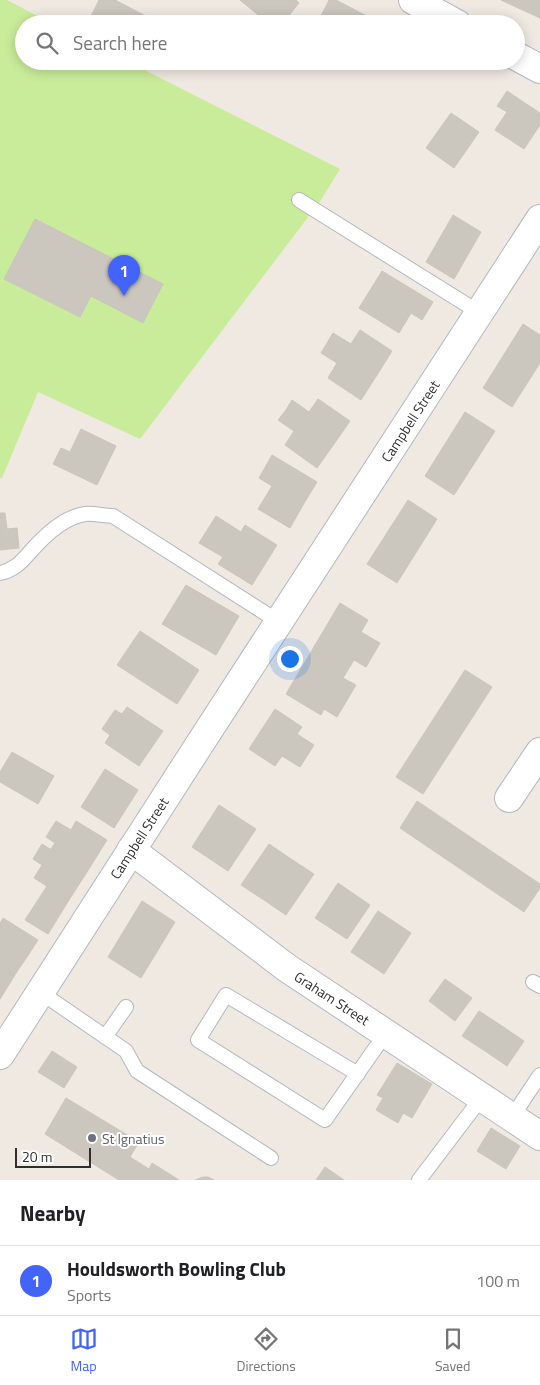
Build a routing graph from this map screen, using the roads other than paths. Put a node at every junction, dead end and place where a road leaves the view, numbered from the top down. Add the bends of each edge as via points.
1 (412, 0) edge
2 (440, 15) edge
3 (525, 61) edge
4 (540, 69) edge
5 (299, 200) dead end
6 (540, 219) edge
7 (480, 313) junction
8 (0, 573) edge
9 (280, 622) junction
10 (540, 752) edge
11 (509, 798) dead end
12 (130, 850) junction
13 (40, 992) junction
14 (126, 1007) dead end
15 (386, 1033) junction
16 (105, 1037) junction
17 (0, 1055) edge
18 (358, 1074) junction
19 (540, 1075) edge
20 (482, 1097) junction
21 (512, 1117) junction
22 (540, 1136) edge
23 (271, 1158) dead end
24 (419, 1180) edge

1 - 2 street
3 - 4 street
5 - 7 lane
6 - 7 street, Campbell Street
7 - 9 street, Campbell Street
8 - 9 lane via 10,571 62,522 85,514 113,516
9 - 12 street, Campbell Street
10 - 11 street
12 - 13 street, Campbell Street
12 - 15 street, Graham Street via 287,968
13 - 16 lane
13 - 17 street, Campbell Street
14 - 16 lane
15 - 18 lane
15 - 20 street, Graham Street
16 - 23 lane via 126,1051 136,1071
18 - 18 lane via 326,1120 198,1040 226,995
19 - 21 lane
20 - 21 street, Graham Street
20 - 24 lane
21 - 22 street, Graham Street

